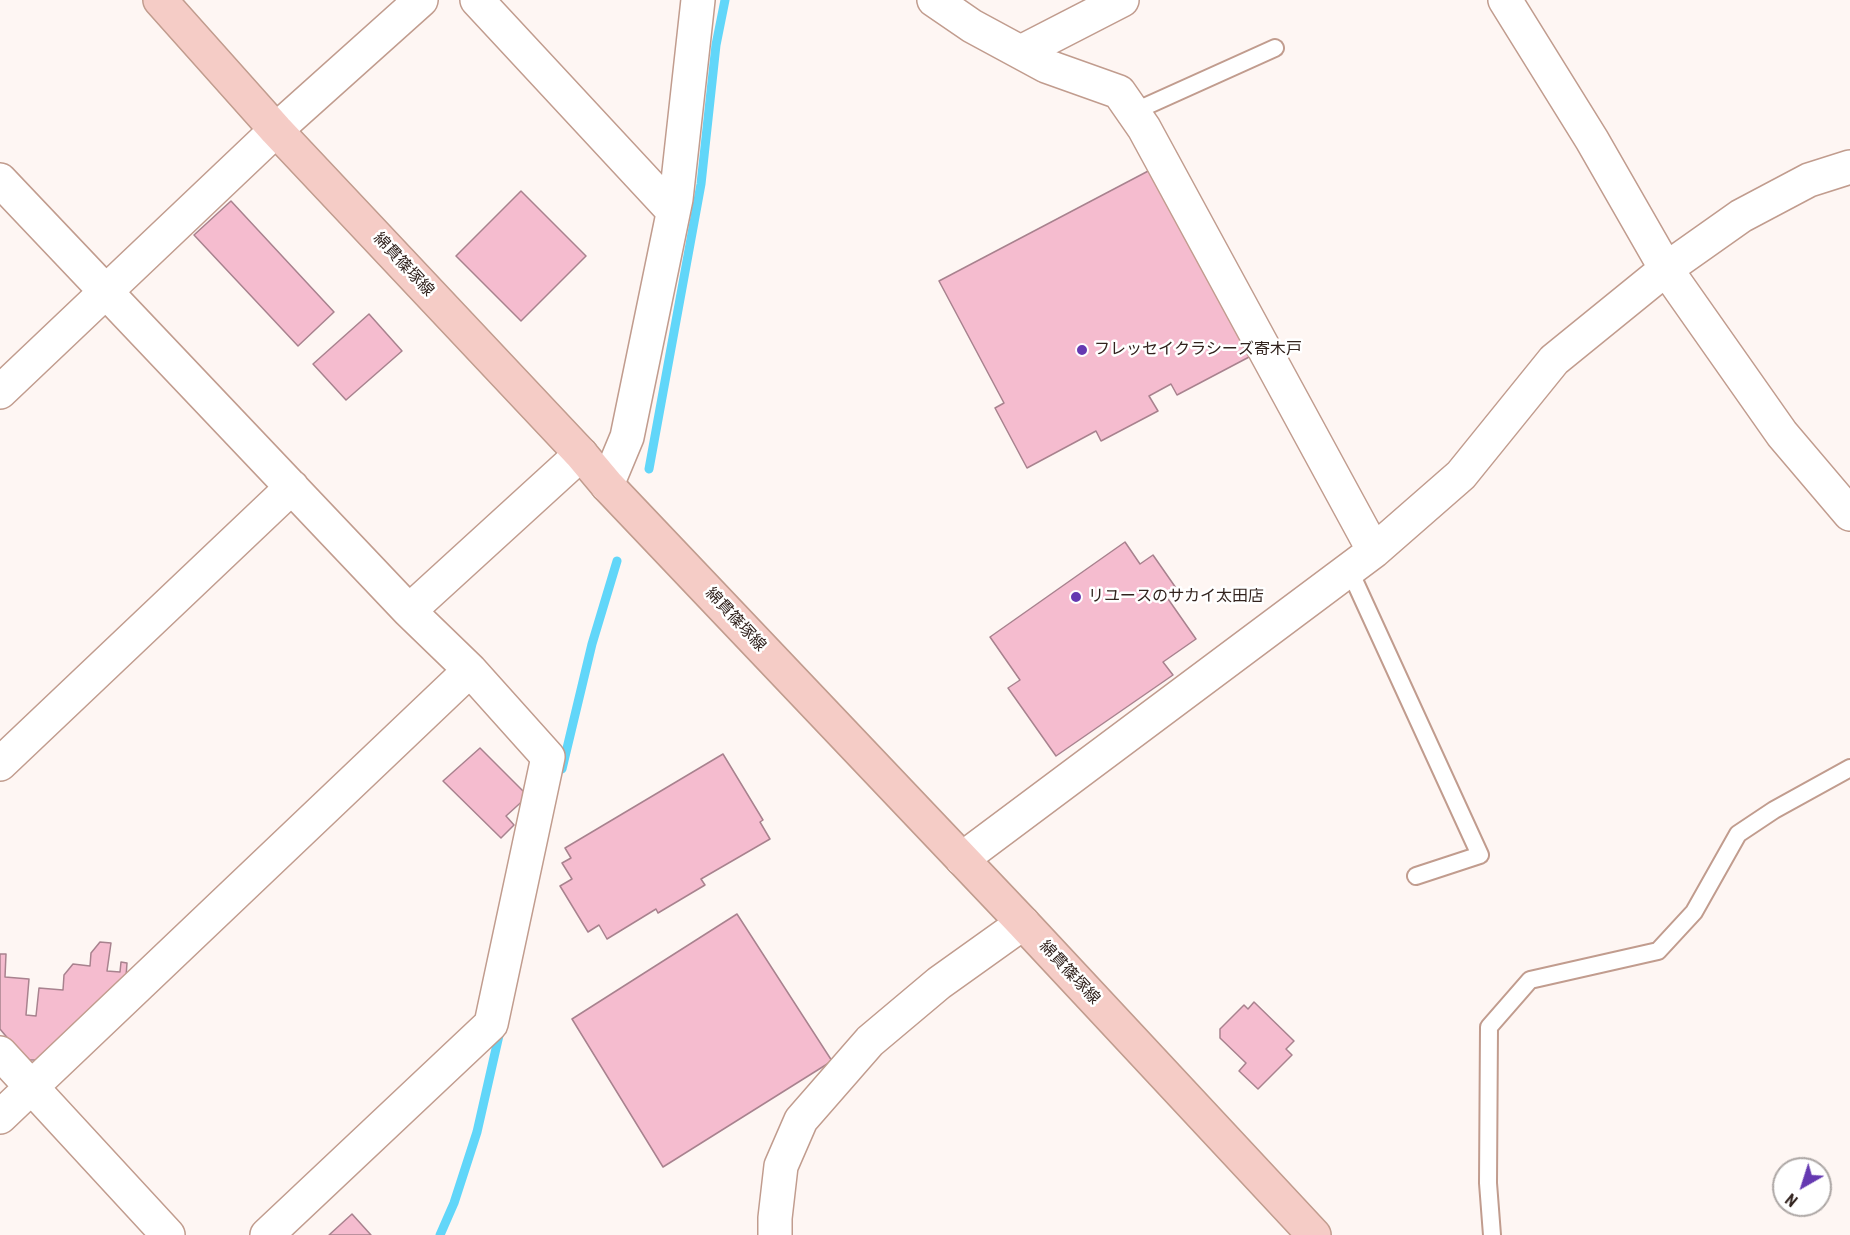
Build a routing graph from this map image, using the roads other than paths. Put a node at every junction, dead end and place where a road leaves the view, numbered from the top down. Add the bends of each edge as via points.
1 (160, 0) edge
2 (421, 0) edge
3 (477, 0) edge
4 (698, 0) edge
5 (934, 0) edge
6 (1122, 0) edge
7 (1505, 0) edge
8 (1275, 48) dead end
9 (1021, 52) junction
10 (1133, 112) junction
11 (276, 130) junction
12 (1850, 167) edge
13 (0, 180) edge
14 (673, 211) junction
15 (1666, 269) junction
16 (105, 290) junction
17 (0, 392) edge
18 (581, 454) junction
19 (607, 485) junction
20 (292, 487) junction
21 (1850, 514) edge
22 (1361, 560) junction
23 (409, 612) junction
24 (470, 670) junction
25 (0, 764) edge
26 (1850, 768) edge
27 (962, 859) junction
28 (1416, 876) dead end
29 (1023, 923) junction
30 (0, 1053) edge
31 (31, 1087) junction
32 (0, 1117) edge
33 (168, 1235) edge
34 (267, 1235) edge
35 (775, 1235) edge
36 (1314, 1235) edge
37 (1492, 1235) edge

1 - 11 main road, 綿貫篠塚線
2 - 11 street
3 - 14 street
4 - 14 street
5 - 9 street
6 - 9 street
7 - 15 street
8 - 10 lane
9 - 10 street via 1046,66 1119,92
10 - 22 street
11 - 16 street
11 - 18 main road, 綿貫篠塚線
12 - 15 street via 1809,180 1741,216
13 - 16 street
14 - 19 street via 627,437
15 - 21 street via 1782,434
15 - 22 street via 1554,360 1461,476
16 - 17 street
16 - 20 street
18 - 19 main road, 綿貫篠塚線
18 - 23 street
19 - 27 main road, 綿貫篠塚線
20 - 23 street
20 - 25 street
22 - 27 street
22 - 28 lane via 1480,855
23 - 24 street
24 - 31 street
24 - 34 street via 548,757 491,1024
26 - 37 lane via 1738,834 1694,912 1658,951 1530,980 1489,1027 1488,1183
27 - 29 main road, 綿貫篠塚線
29 - 35 street via 939,983 870,1041 801,1120 781,1166
29 - 36 main road, 綿貫篠塚線
30 - 31 street
31 - 32 street
31 - 33 street

